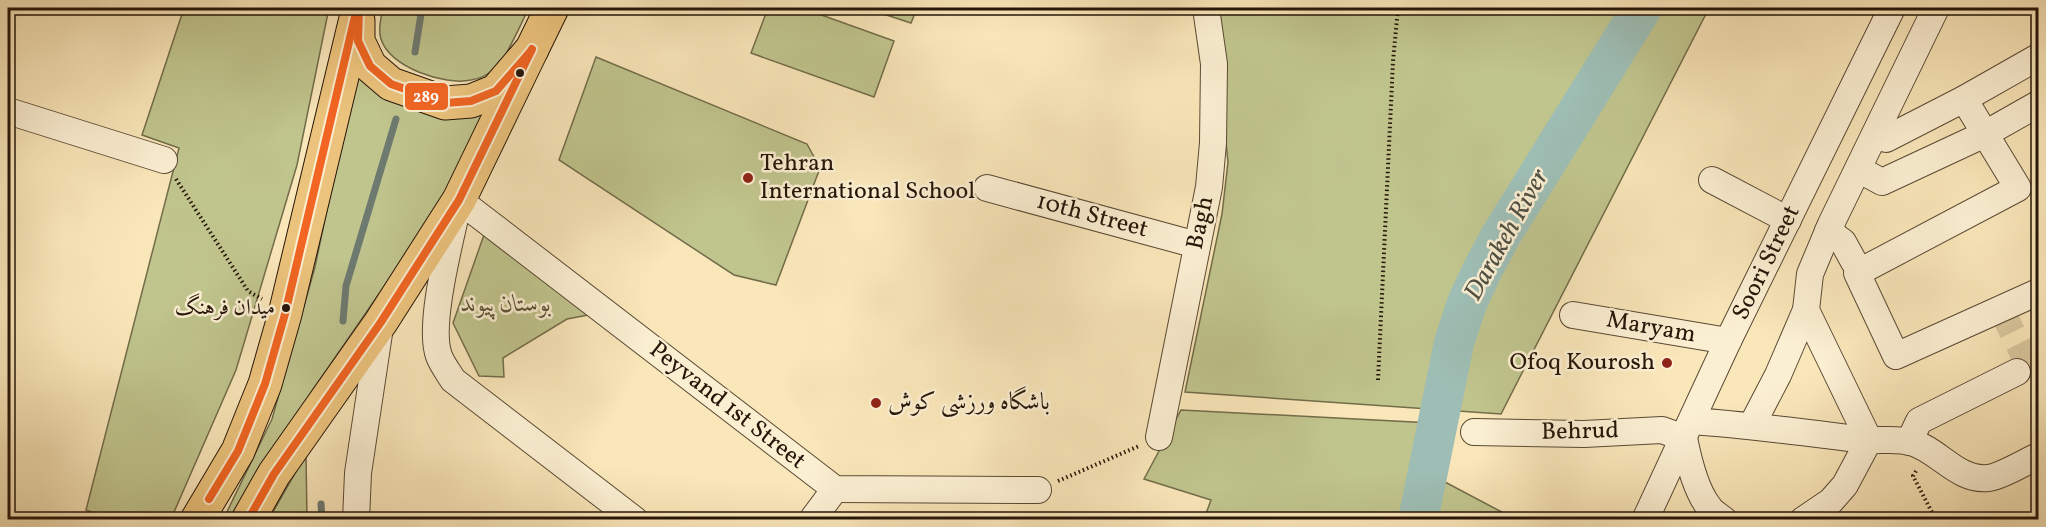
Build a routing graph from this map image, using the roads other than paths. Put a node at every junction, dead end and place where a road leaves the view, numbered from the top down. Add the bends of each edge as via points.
1 (552, 8) edge
2 (1206, 8) edge
3 (1892, 8) edge
4 (1936, 8) edge
5 (358, 10) edge
6 (532, 49) junction
7 (2038, 57) edge
8 (1964, 99) junction
9 (2038, 104) edge
10 (8, 111) edge
11 (1985, 134) junction
12 (1874, 136) junction
13 (164, 160) road end
14 (1858, 169) junction
15 (1712, 180) dead end
16 (987, 188) dead end
17 (459, 200) junction
18 (1788, 220) junction
19 (1828, 231) junction
20 (1197, 245) junction
21 (1854, 262) dead end
22 (2038, 292) edge
23 (1806, 310) junction
24 (1573, 315) dead end
25 (381, 322) junction
26 (1728, 341) junction
27 (2028, 368) edge
28 (1752, 425) junction
29 (1688, 429) junction
30 (1474, 432) dead end
31 (1159, 437) road end
32 (1869, 440) junction
33 (1909, 441) junction
34 (2038, 456) edge
35 (835, 489) junction
36 (1038, 490) road end
37 (1714, 516) edge
38 (197, 519) edge
39 (248, 519) edge
40 (356, 519) edge
41 (635, 519) edge
42 (813, 519) edge
43 (1645, 519) edge
44 (1803, 519) edge

1 - 6 main road
2 - 20 street, Bagh via 1214,64 1213,142
3 - 18 street, Soori Street
4 - 12 street
5 - 6 main road via 358,41 370,66 391,84 445,103 471,101 496,91
5 - 38 main road via 265,384 238,451
6 - 17 main road
7 - 8 street
8 - 11 street
8 - 12 street via 1886,139
9 - 11 street
10 - 13 street
11 - 14 street via 1882,182
11 - 22 street via 2018,188 1857,273 1896,356
12 - 14 street
14 - 19 street
15 - 18 street
16 - 20 street, 10th Street
17 - 25 main road
17 - 35 street, Peyvand 1st Street
17 - 41 street via 435,326 438,355 453,380
18 - 26 street, Soori Street
19 - 21 street via 1843,242
19 - 23 street via 1810,274
20 - 31 street, Bagh
23 - 28 street
23 - 32 street
24 - 26 street, Maryam
25 - 39 main road via 274,474
25 - 40 street via 358,473
26 - 29 street, Soori Street
27 - 33 street via 1919,421
28 - 29 street, Behrud
28 - 32 street, Behrud
29 - 30 street, Behrud via 1584,434
29 - 37 street via 1690,466
29 - 43 street, Soori Street
32 - 33 street, Behrud
32 - 44 street via 1845,485 1831,501
33 - 34 street via 1970,477 1990,478
35 - 36 street
35 - 42 street

